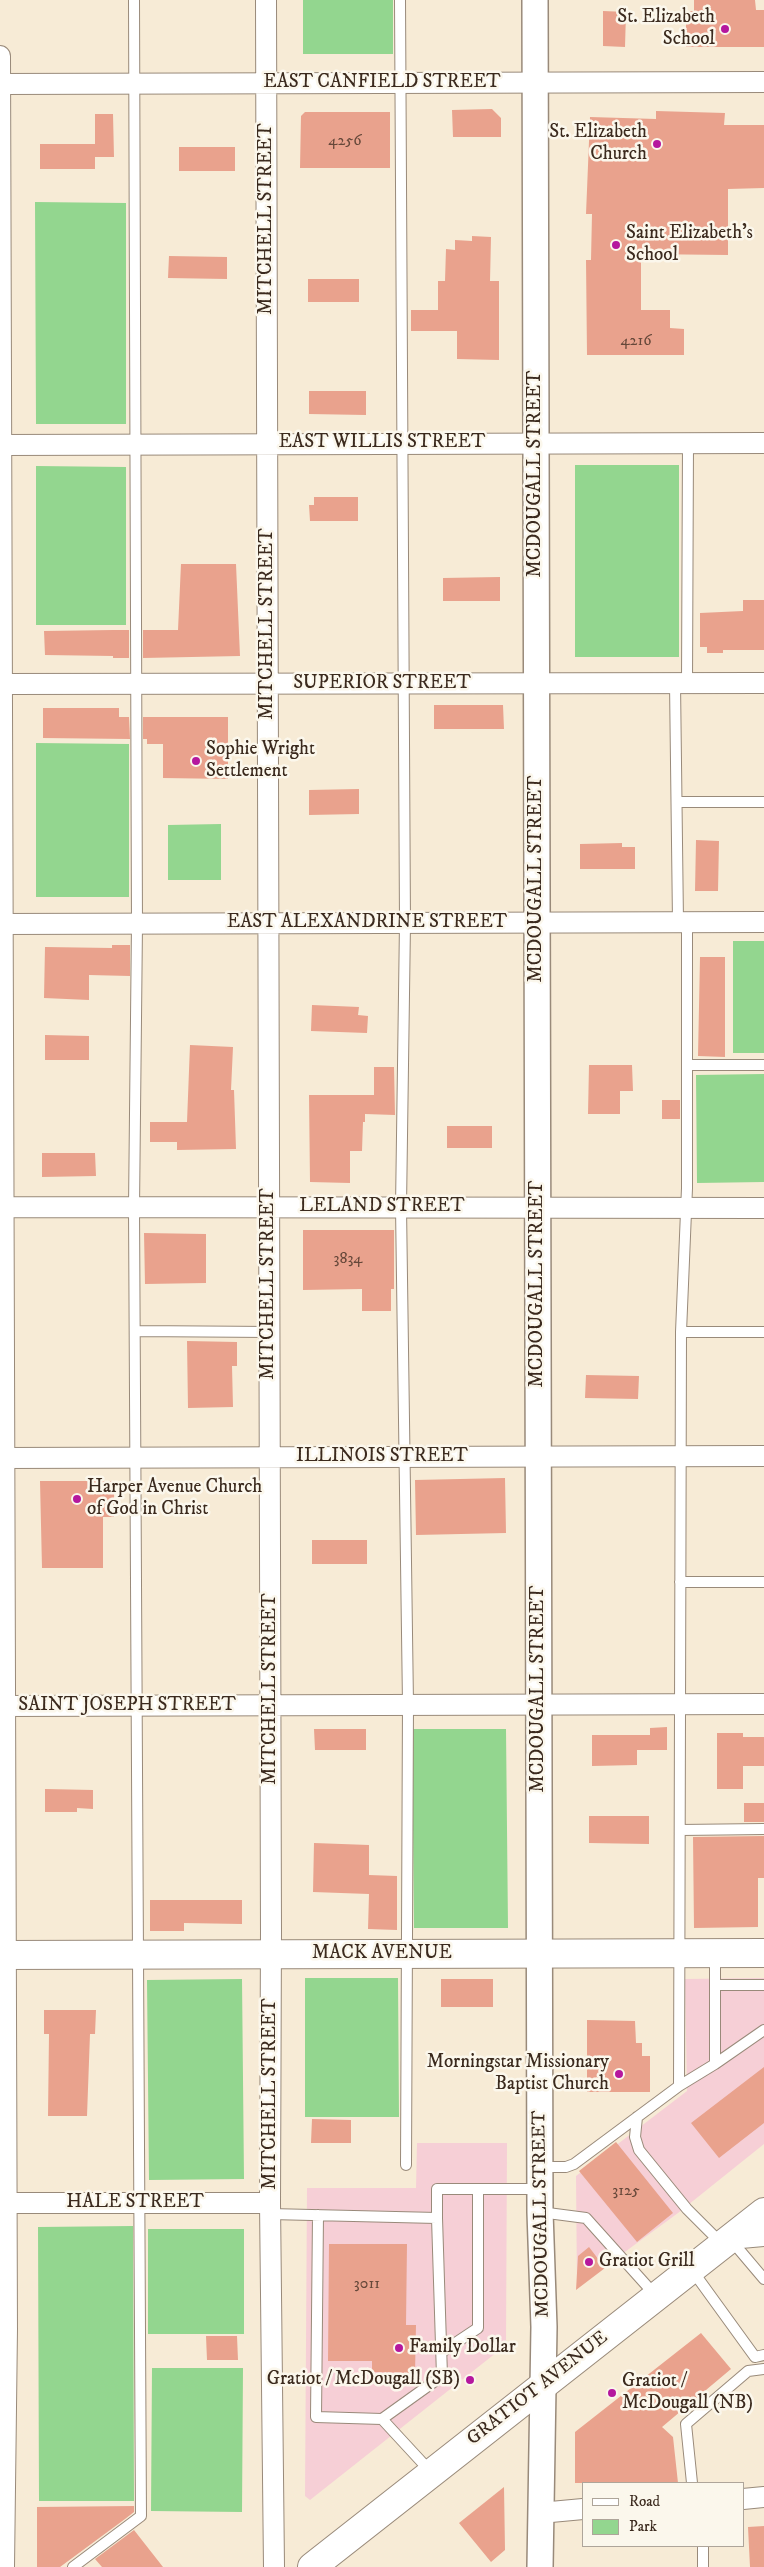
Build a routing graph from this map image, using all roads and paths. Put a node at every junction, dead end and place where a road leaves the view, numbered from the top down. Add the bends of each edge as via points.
1 (134, 0) edge
2 (266, 0) edge
3 (400, 0) edge
4 (535, 0) edge
5 (0, 56) edge
6 (536, 82) junction
7 (764, 82) edge
8 (400, 83) junction
9 (0, 84) edge
10 (134, 84) junction
11 (266, 84) junction
12 (536, 442) junction
13 (688, 443) junction
14 (764, 443) edge
15 (0, 444) edge
16 (135, 444) junction
17 (268, 444) junction
18 (402, 444) junction
19 (536, 683) junction
20 (681, 683) junction
21 (764, 683) edge
22 (1, 684) edge
23 (136, 684) junction
24 (268, 684) junction
25 (402, 684) junction
26 (677, 802) junction
27 (764, 802) edge
28 (683, 922) junction
29 (764, 922) edge
30 (405, 923) junction
31 (537, 923) junction
32 (1, 924) edge
33 (137, 924) junction
34 (268, 924) junction
35 (688, 1064) junction
36 (764, 1065) edge
37 (2, 1207) edge
38 (269, 1207) junction
39 (401, 1207) junction
40 (134, 1208) junction
41 (538, 1208) junction
42 (764, 1208) edge
43 (686, 1209) junction
44 (135, 1331) junction
45 (270, 1332) junction
46 (681, 1332) junction
47 (764, 1332) edge
48 (405, 1456) junction
49 (539, 1456) junction
50 (681, 1456) junction
51 (764, 1456) edge
52 (2, 1458) edge
53 (136, 1458) junction
54 (270, 1458) junction
55 (680, 1582) junction
56 (764, 1582) edge
57 (680, 1703) junction
58 (408, 1704) junction
59 (539, 1704) junction
60 (764, 1704) edge
61 (271, 1705) junction
62 (2, 1706) edge
63 (138, 1706) junction
64 (764, 1829) edge
65 (680, 1830) junction
66 (680, 1953) junction
67 (716, 1953) junction
68 (764, 1953) edge
69 (139, 1954) junction
70 (271, 1954) junction
71 (406, 1954) junction
72 (540, 1954) junction
73 (3, 1955) edge
74 (715, 1984) junction
75 (764, 1985) edge
76 (764, 2030) edge
77 (715, 2064) junction
78 (680, 2086) junction
79 (637, 2117) junction
80 (406, 2165) dead end
81 (478, 2189) junction
82 (540, 2189) junction
83 (3, 2203) edge
84 (140, 2203) junction
85 (270, 2209) junction
86 (764, 2212) edge
87 (318, 2215) junction
88 (437, 2218) junction
89 (764, 2236) edge
90 (726, 2242) junction
91 (691, 2269) junction
92 (764, 2279) edge
93 (656, 2296) junction
94 (3, 2328) edge
95 (442, 2352) junction
96 (764, 2355) edge
97 (764, 2369) edge
98 (543, 2386) junction
99 (382, 2419) junction
100 (3, 2452) edge
101 (432, 2472) junction
102 (692, 2482) edge
103 (764, 2497) edge
104 (744, 2498) edge
105 (582, 2509) edge
106 (540, 2513) junction
107 (703, 2547) edge
108 (0, 2567) edge
109 (4, 2567) edge
110 (73, 2567) edge
111 (274, 2567) edge
112 (312, 2567) edge
113 (540, 2567) edge
114 (703, 2567) edge

1 - 10 lane
2 - 11 street, MITCHELL STREET
3 - 8 lane
4 - 6 street, MCDOUGALL STREET
5 - 9 street
6 - 7 street, EAST CANFIELD STREET
6 - 8 street, EAST CANFIELD STREET
6 - 12 street, MCDOUGALL STREET
8 - 11 street, EAST CANFIELD STREET
8 - 18 lane
9 - 10 street, EAST CANFIELD STREET
9 - 15 street
10 - 11 street, EAST CANFIELD STREET
10 - 16 lane
11 - 17 street, MITCHELL STREET
12 - 13 street, EAST WILLIS STREET
12 - 18 street, EAST WILLIS STREET
12 - 19 street, MCDOUGALL STREET
13 - 14 street, EAST WILLIS STREET
13 - 20 lane
15 - 16 street, EAST WILLIS STREET
15 - 22 street
16 - 17 street, EAST WILLIS STREET
16 - 23 lane
17 - 18 street, EAST WILLIS STREET
17 - 24 street, MITCHELL STREET
18 - 25 lane
19 - 20 street, SUPERIOR STREET
19 - 25 street, SUPERIOR STREET
19 - 31 street, MCDOUGALL STREET
20 - 21 street, SUPERIOR STREET
20 - 26 lane
22 - 23 street, SUPERIOR STREET
22 - 32 street
23 - 24 street, SUPERIOR STREET
23 - 33 lane
24 - 25 street, SUPERIOR STREET
24 - 34 street, MITCHELL STREET
25 - 30 lane
26 - 27 lane
26 - 28 lane
28 - 29 street, EAST ALEXANDRINE STREET
28 - 31 street, EAST ALEXANDRINE STREET
28 - 35 lane
30 - 31 street, EAST ALEXANDRINE STREET
30 - 34 street, EAST ALEXANDRINE STREET
30 - 39 lane
31 - 41 street, MCDOUGALL STREET
32 - 33 street, EAST ALEXANDRINE STREET
32 - 37 street
33 - 34 street, EAST ALEXANDRINE STREET
33 - 40 lane
34 - 38 street, MITCHELL STREET
35 - 36 lane
35 - 43 lane
37 - 40 street, LELAND STREET
37 - 52 street
38 - 39 street, LELAND STREET
38 - 40 street, LELAND STREET
38 - 45 street, MITCHELL STREET
39 - 41 street, LELAND STREET
39 - 48 lane
40 - 44 lane
41 - 43 street, LELAND STREET
41 - 49 street, MCDOUGALL STREET
42 - 43 street, LELAND STREET
43 - 46 lane
44 - 45 lane
44 - 53 lane
45 - 54 street, MITCHELL STREET
46 - 47 lane
46 - 50 lane
48 - 49 street, ILLINOIS STREET
48 - 54 street, ILLINOIS STREET
48 - 58 lane
49 - 50 street, ILLINOIS STREET
49 - 59 street, MCDOUGALL STREET
50 - 51 street, ILLINOIS STREET
50 - 55 lane
52 - 53 street, ILLINOIS STREET
52 - 62 street
53 - 54 street, ILLINOIS STREET
53 - 63 lane
54 - 61 street, MITCHELL STREET
55 - 56 lane
55 - 57 lane
57 - 59 street, SAINT JOSEPH STREET
57 - 60 street, SAINT JOSEPH STREET
57 - 65 lane
58 - 59 street, SAINT JOSEPH STREET
58 - 61 street, SAINT JOSEPH STREET
58 - 71 lane
59 - 72 street, MCDOUGALL STREET
61 - 63 street, SAINT JOSEPH STREET
61 - 70 street, MITCHELL STREET
62 - 63 street, SAINT JOSEPH STREET
62 - 73 street
63 - 69 lane
64 - 65 lane
65 - 66 lane
66 - 67 main road, MACK AVENUE
66 - 72 main road, MACK AVENUE
66 - 78 lane
67 - 68 main road, MACK AVENUE
67 - 74 lane
69 - 70 main road, MACK AVENUE
69 - 73 main road, MACK AVENUE
69 - 84 lane
70 - 71 main road, MACK AVENUE
70 - 85 street, MITCHELL STREET
71 - 72 main road, MACK AVENUE
71 - 80 lane
72 - 82 street, MCDOUGALL STREET
73 - 83 street
74 - 75 lane
74 - 77 lane
76 - 77 lane
77 - 78 lane
78 - 79 lane
79 - 82 lane
79 - 90 lane via 635,2138 639,2150 687,2209
81 - 82 lane
81 - 88 lane via 437,2189
81 - 95 lane via 478,2328
82 - 93 lane via 586,2218
82 - 98 street, MCDOUGALL STREET
83 - 84 street, HALE STREET
83 - 94 street
84 - 85 street, HALE STREET
84 - 110 lane via 141,2516
85 - 87 lane
85 - 111 street, MITCHELL STREET
86 - 90 main road, GRATIOT AVENUE
87 - 88 lane
87 - 99 lane via 316,2417
88 - 95 lane
89 - 90 street
90 - 91 main road, GRATIOT AVENUE
90 - 92 lane
91 - 93 main road, GRATIOT AVENUE
91 - 96 lane via 755,2357
93 - 98 main road, GRATIOT AVENUE
94 - 100 street
95 - 99 lane via 442,2376
97 - 102 lane via 748,2371 686,2424
98 - 101 main road, GRATIOT AVENUE
98 - 106 street, MCDOUGALL STREET
99 - 101 lane
100 - 109 street
101 - 112 main road, GRATIOT AVENUE
103 - 104 street
105 - 106 street
106 - 113 street, MCDOUGALL STREET
107 - 114 lane
108 - 109 lane

